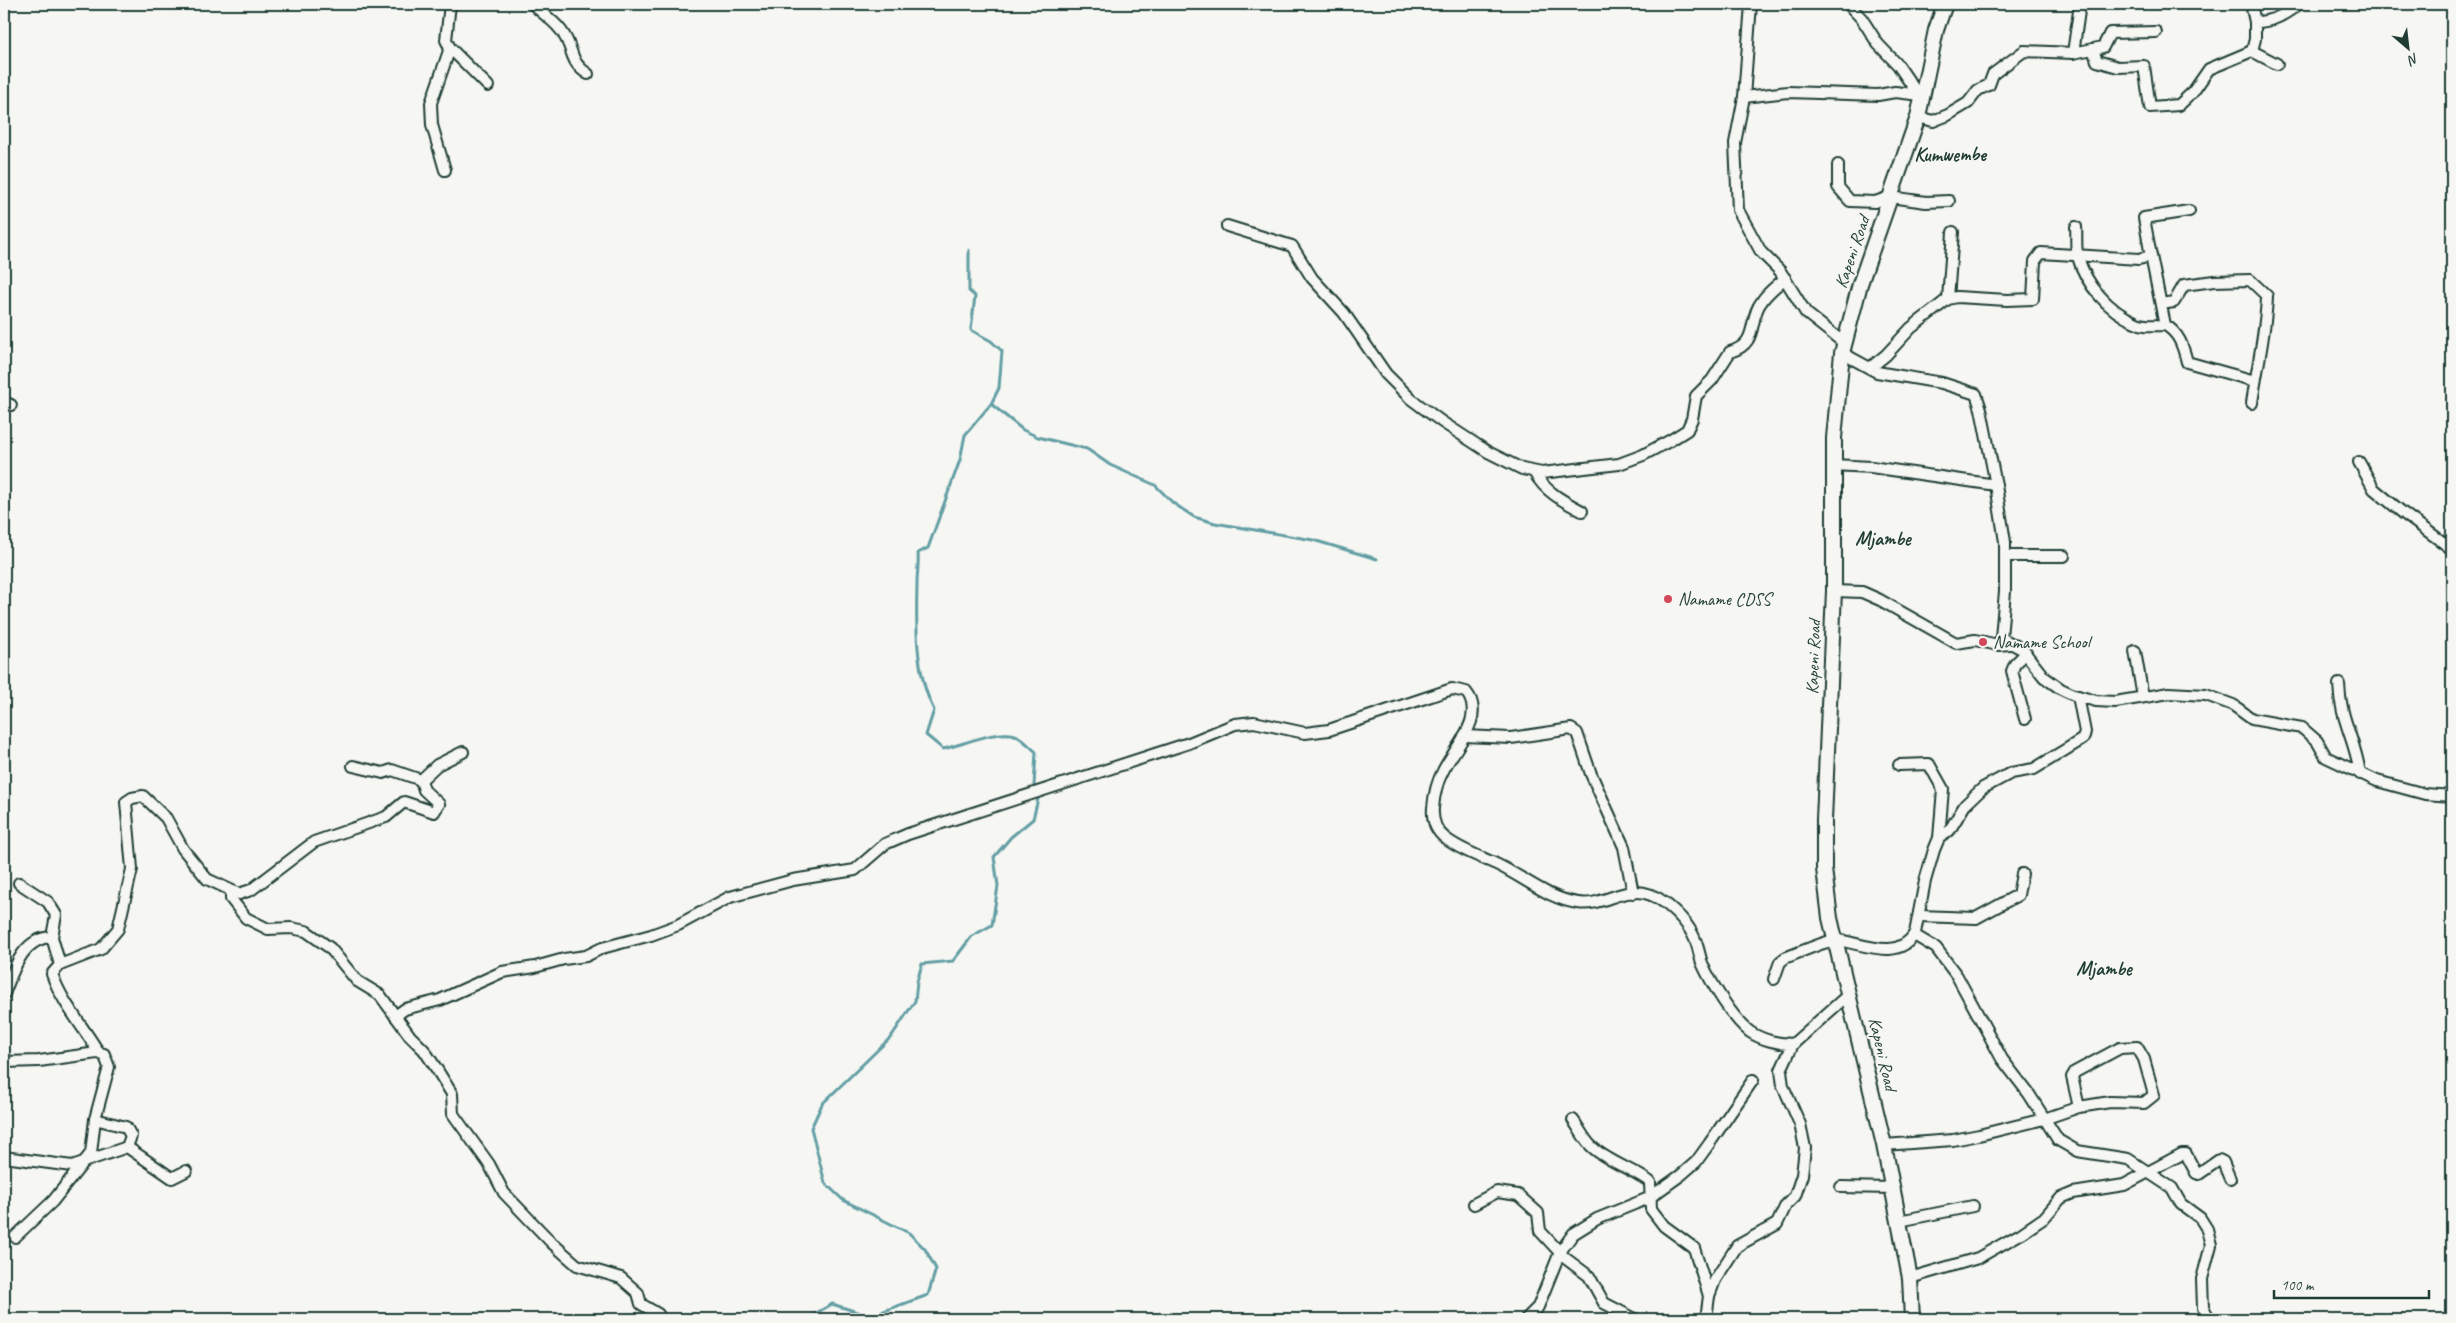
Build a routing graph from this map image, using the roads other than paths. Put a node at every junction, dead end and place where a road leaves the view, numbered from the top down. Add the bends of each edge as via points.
1 (450, 4) edge
2 (533, 4) edge
3 (1751, 4) edge
4 (1848, 4) edge
5 (1945, 4) edge
6 (2081, 4) edge
7 (2251, 4) edge
8 (2299, 4) edge
9 (2255, 22) junction
10 (2156, 32) dead end
11 (450, 48) junction
12 (2093, 49) junction
13 (2252, 51) junction
14 (2073, 53) junction
15 (2277, 64) dead end
16 (588, 74) dead end
17 (488, 86) dead end
18 (1919, 94) junction
19 (1744, 97) junction
20 (1918, 117) junction
21 (1838, 165) dead end
22 (445, 170) dead end
23 (1890, 197) junction
24 (1949, 201) dead end
25 (2189, 211) dead end
26 (1228, 226) dead end
27 (2076, 227) dead end
28 (1953, 232) dead end
29 (2077, 255) junction
30 (2151, 256) junction
31 (1785, 278) junction
32 (1948, 299) junction
33 (2161, 304) junction
34 (2165, 325) junction
35 (1843, 348) junction
36 (1870, 368) junction
37 (2255, 381) junction
38 (2252, 403) dead end
39 (2359, 462) dead end
40 (1833, 465) junction
41 (1534, 472) junction
42 (1996, 485) junction
43 (1582, 511) dead end
44 (2452, 549) edge
45 (2006, 556) junction
46 (2064, 556) dead end
47 (1834, 591) junction
48 (2011, 644) junction
49 (2135, 651) dead end
50 (2026, 652) junction
51 (2339, 684) dead end
52 (2078, 696) junction
53 (2143, 697) junction
54 (2025, 719) dead end
55 (1464, 736) junction
56 (463, 752) dead end
57 (1899, 765) dead end
58 (353, 766) dead end
59 (2360, 774) junction
60 (421, 780) junction
61 (2452, 796) edge
62 (1939, 838) junction
63 (2022, 874) dead end
64 (19, 883) dead end
65 (231, 892) junction
66 (1633, 893) junction
67 (1919, 916) junction
68 (1914, 935) junction
69 (52, 937) junction
70 (1835, 940) junction
71 (60, 965) junction
72 (1774, 979) dead end
73 (4, 994) edge
74 (1849, 994) junction
75 (395, 1016) junction
76 (1793, 1044) junction
77 (98, 1053) junction
78 (4, 1062) edge
79 (1753, 1080) dead end
80 (2079, 1107) junction
81 (95, 1119) junction
82 (2044, 1119) junction
83 (1573, 1120) dead end
84 (1884, 1145) junction
85 (127, 1147) junction
86 (4, 1157) edge
87 (85, 1162) junction
88 (186, 1171) dead end
89 (2149, 1172) junction
90 (2230, 1179) dead end
91 (1841, 1187) dead end
92 (1893, 1188) junction
93 (1649, 1198) junction
94 (1474, 1204) dead end
95 (1973, 1206) dead end
96 (1899, 1221) junction
97 (15, 1237) dead end
98 (1560, 1252) junction
99 (1910, 1278) junction
100 (1709, 1296) junction
101 (661, 1319) edge
102 (1526, 1319) edge
103 (1635, 1319) edge
104 (1706, 1319) edge
105 (1912, 1319) edge
106 (2210, 1319) edge

1 - 11 street via 446,40
2 - 16 street via 564,34 575,64
3 - 19 street
4 - 18 street
5 - 18 main road, Kapeni Road
6 - 14 street
7 - 9 street
8 - 9 street via 2282,17
9 - 13 street
10 - 12 street via 2110,33 2103,47
11 - 17 street
11 - 22 street via 431,103 432,125
12 - 13 street via 2097,61 2118,67 2144,66 2150,108 2179,105 2209,69
12 - 14 street
13 - 15 street
14 - 20 street via 2021,52 1993,74 1989,85 1978,90 1968,103 1932,121
18 - 19 street via 1788,92
18 - 20 main road, Kapeni Road
19 - 31 street via 1734,143 1738,210 1761,252
20 - 23 main road, Kapeni Road
21 - 23 street via 1838,187 1850,201 1875,202
23 - 24 street via 1926,202
23 - 35 main road, Kapeni Road via 1860,284
25 - 30 street via 2144,218
26 - 41 street via 1292,246 1312,278 1344,313 1386,374 1411,399 1488,452
27 - 29 street
28 - 32 street
29 - 30 street via 2138,259
29 - 32 street via 2044,252 2039,255 2035,261 2033,299
29 - 34 street via 2093,289 2110,305 2135,322
30 - 33 street
31 - 35 street via 1806,313
31 - 41 street via 1761,301 1750,338 1740,349 1730,352 1712,380 1696,396 1687,430 1643,455 1619,464 1572,471
32 - 36 street via 1911,328
33 - 34 street
33 - 37 street via 2174,302 2184,285 2250,280 2267,296 2266,324
34 - 37 street via 2175,330 2187,362
35 - 36 street
35 - 40 main road, Kapeni Road via 1837,387
36 - 42 street via 1942,383 1976,394
37 - 38 street
39 - 44 street via 2374,489
40 - 42 street via 1871,466
40 - 47 main road, Kapeni Road
41 - 43 street via 1541,484
42 - 45 street
45 - 46 street
45 - 48 street via 2001,635 2002,640
47 - 48 street via 1862,592 1956,643 1975,640
47 - 70 main road, Kapeni Road via 1824,845 1826,890
48 - 50 street
49 - 53 street
50 - 52 street via 2044,677
50 - 54 street via 2012,671
51 - 59 street via 2340,705 2358,757
52 - 53 street via 2115,702
52 - 62 street via 2085,732 2083,739 2034,769 2011,773 1983,788
53 - 59 street via 2200,693 2233,705 2252,719 2302,728 2317,741 2326,758
55 - 66 street via 1511,738 1571,729 1577,733 1591,774 1624,847
55 - 66 street via 1436,788 1433,818 1441,835 1537,887 1575,903 1586,904 1621,892
55 - 75 street via 1471,721 1473,703 1466,692 1452,689 1329,730 1305,733 1254,722 1238,724 885,844 855,870 793,880 730,897 651,935 602,948 586,956 502,972 440,1000 405,1008
56 - 60 street via 437,765
57 - 62 street via 1929,764 1943,789
58 - 60 street via 383,773 392,770
59 - 61 street via 2425,794
60 - 65 street via 424,790 439,804 434,812 404,802 386,817 314,842 251,890 239,894
62 - 67 street via 1929,864
63 - 67 street via 2018,895 1976,918
64 - 69 street via 48,902 56,915
65 - 71 street via 207,879 183,849 166,818 143,796 132,798 126,802 132,869 118,929 101,949
65 - 75 street via 231,899 246,918 268,929 291,928 306,932 330,948 357,981 380,995
66 - 76 street via 1656,897 1666,903 1689,928 1706,972 1750,1032 1781,1044
67 - 68 street
68 - 70 street via 1900,946 1882,949
68 - 82 street via 1934,945 1957,976 1990,1040
69 - 71 street
69 - 73 street via 41,937 26,949 16,962
70 - 72 street via 1785,958 1780,962
70 - 74 main road, Kapeni Road
71 - 77 street via 52,974 59,995
74 - 76 street
74 - 84 main road, Kapeni Road
75 - 101 street via 436,1068 452,1094 453,1114 489,1164 504,1192 577,1265 621,1278 638,1293 641,1304
76 - 100 street via 1781,1070 1782,1086 1800,1124 1805,1148 1802,1175 1795,1196 1777,1224 1737,1246 1715,1280
77 - 78 street
77 - 81 street via 104,1054 109,1067
79 - 93 street via 1696,1162
80 - 80 street via 2110,1102 2144,1102 2154,1095 2144,1059 2137,1047 2120,1048 2075,1072 2072,1076
80 - 82 street
81 - 85 street via 126,1127 131,1136
81 - 87 street via 91,1153
82 - 84 street via 1954,1140
82 - 89 street via 2053,1135 2071,1149 2125,1158
83 - 93 street via 1592,1146 1650,1182
84 - 92 main road, Kapeni Road
85 - 87 street
85 - 88 street via 172,1178
86 - 87 street via 72,1166
87 - 97 street via 53,1201
89 - 90 street via 2186,1154 2196,1173 2219,1160
89 - 99 street via 2124,1186 2073,1193 2061,1198 2044,1218 1978,1258
89 - 106 street via 2172,1188 2181,1204 2200,1218 2207,1229 2211,1245 2202,1279 2203,1308
91 - 92 street
92 - 96 main road, Kapeni Road
93 - 98 street via 1589,1224 1573,1234
93 - 100 street via 1651,1209 1664,1226 1694,1248
94 - 98 street via 1497,1192 1518,1195 1538,1213 1540,1231
95 - 96 street
96 - 99 main road, Kapeni Road
98 - 102 street via 1538,1307
98 - 103 street via 1589,1276 1604,1303
99 - 105 main road, Kapeni Road
100 - 104 street

